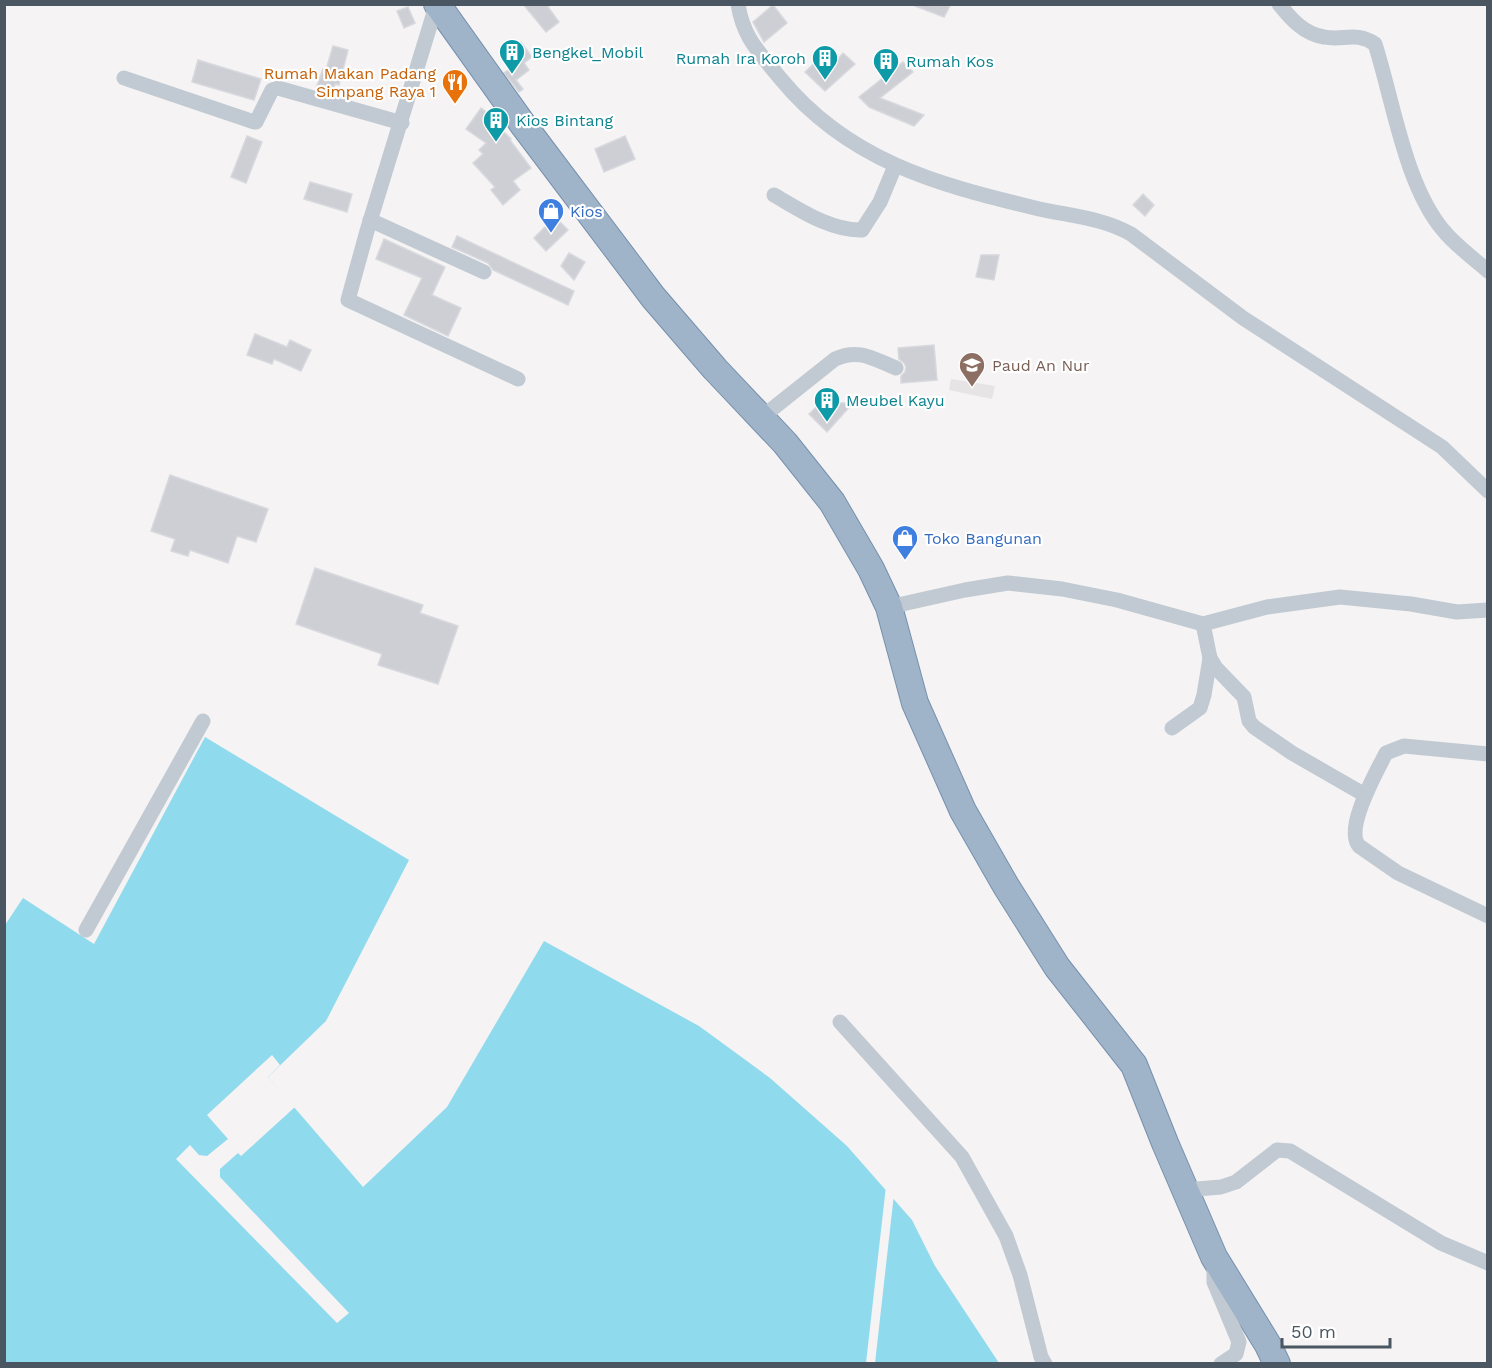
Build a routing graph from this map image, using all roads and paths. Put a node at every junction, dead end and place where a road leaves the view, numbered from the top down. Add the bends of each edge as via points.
1 (738, 4) edge
2 (1279, 4) edge
3 (437, 5) edge
4 (124, 78) dead end
5 (402, 123) junction
6 (895, 166) junction
7 (774, 195) dead end
8 (370, 220) junction
9 (1488, 271) edge
10 (484, 272) dead end
11 (896, 368) dead end
12 (518, 379) dead end
13 (761, 418) junction
14 (1488, 491) edge
15 (889, 607) junction
16 (1488, 610) edge
17 (1203, 624) junction
18 (1210, 658) junction
19 (203, 721) dead end
20 (1172, 728) dead end
21 (1488, 754) edge
22 (1365, 795) junction
23 (1488, 916) edge
24 (86, 930) dead end
25 (840, 1022) dead end
26 (1185, 1190) junction
27 (1214, 1257) junction
28 (1488, 1263) edge
29 (1045, 1364) edge
30 (1221, 1364) edge
31 (1277, 1364) edge

1 - 6 street via 742,26 752,44 786,85 824,122
2 - 9 street via 1306,31 1325,38 1365,38 1375,44 1400,135 1431,213 1444,232
3 - 5 street
3 - 13 highway via 653,297
4 - 5 street via 254,122 272,90 278,88
5 - 8 street
6 - 7 street via 880,202 862,230 826,222
6 - 14 street via 995,198 1095,219 1131,234 1243,318 1442,447
8 - 10 street
8 - 12 street via 348,300
11 - 13 street via 861,354 847,353
13 - 15 highway via 832,502
15 - 17 street via 1008,583 1106,598
15 - 26 highway via 915,703 963,811 1057,968 1134,1065
16 - 17 street via 1457,612 1340,597 1267,607
17 - 18 street
18 - 20 street via 1200,708
18 - 22 street via 1244,697 1254,727
19 - 24 street
21 - 22 street via 1404,746 1386,753
22 - 23 street via 1354,831 1354,841 1359,846 1398,873
25 - 29 street via 962,1157 1006,1236
26 - 27 highway
26 - 28 street via 1236,1182 1278,1150 1290,1151 1441,1243
27 - 30 street via 1214,1282 1239,1342 1236,1354
27 - 31 highway

